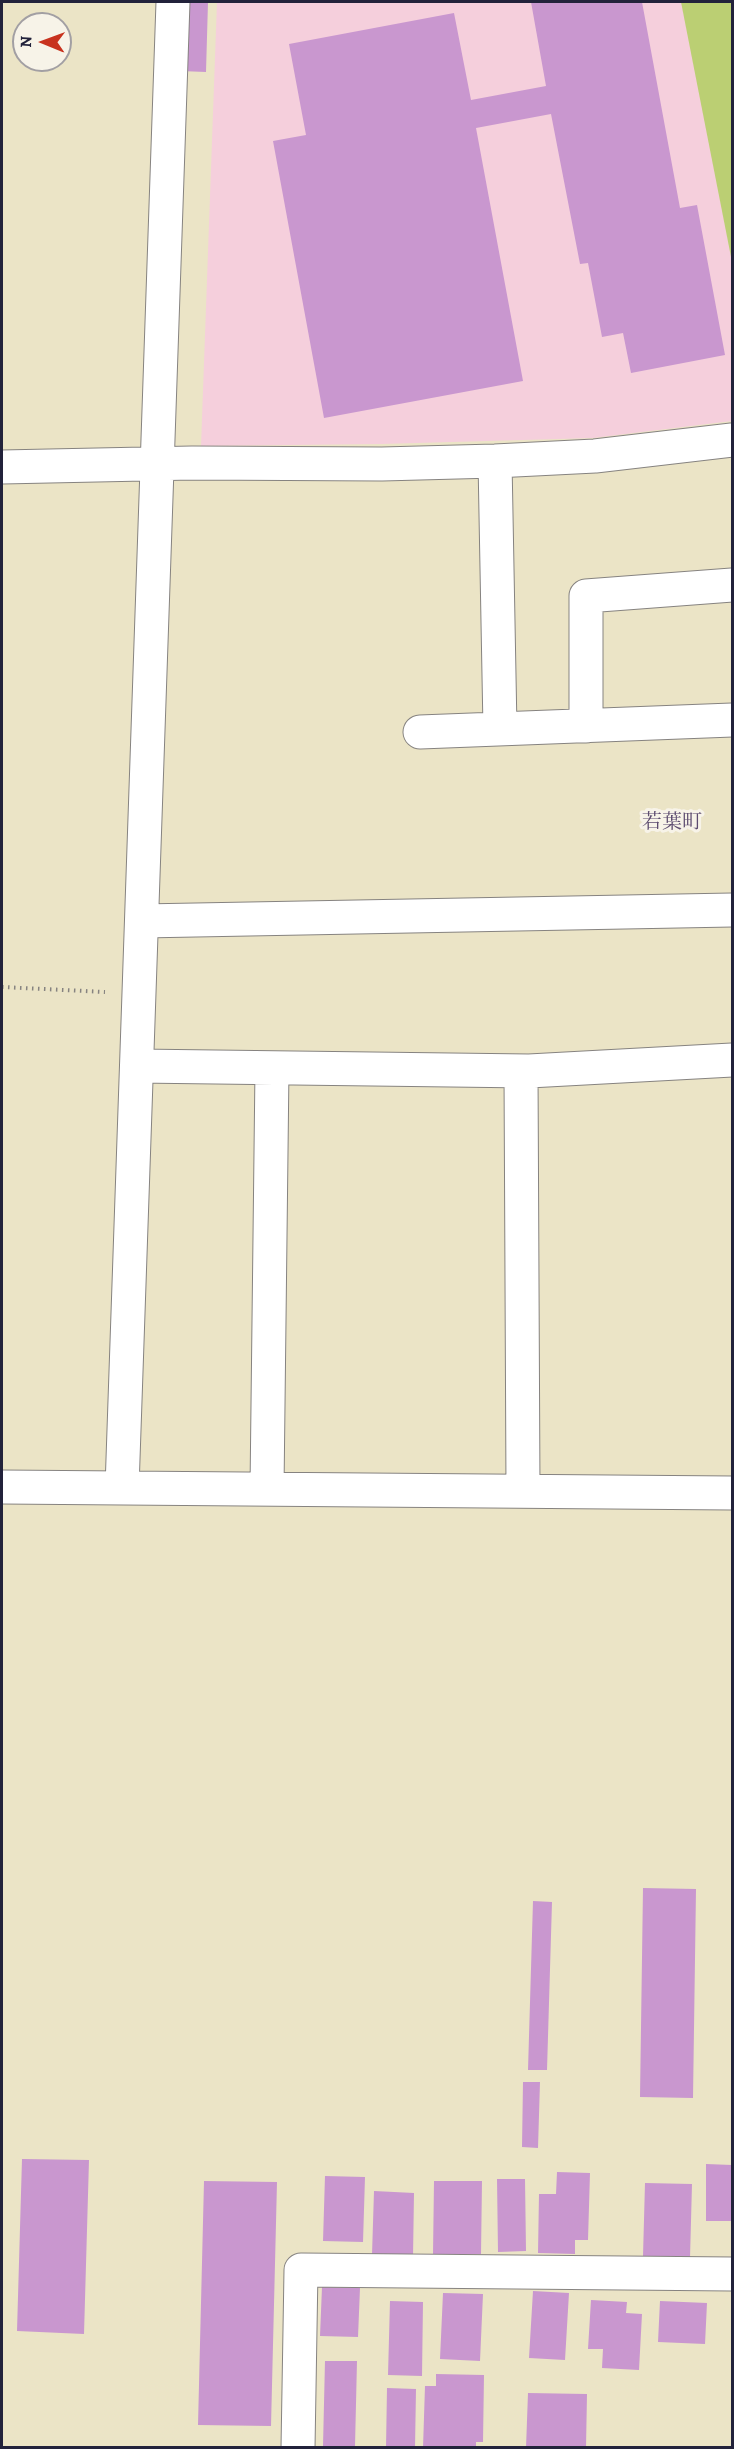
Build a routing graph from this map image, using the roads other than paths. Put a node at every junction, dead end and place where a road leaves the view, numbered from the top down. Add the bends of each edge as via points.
1 (173, 2) edge
2 (732, 440) edge
3 (495, 461) junction
4 (157, 464) junction
5 (2, 467) edge
6 (732, 585) edge
7 (732, 720) edge
8 (586, 726) junction
9 (500, 729) junction
10 (420, 732) dead end
11 (732, 910) edge
12 (142, 921) junction
13 (732, 1060) edge
14 (136, 1066) junction
15 (272, 1068) junction
16 (521, 1071) junction
17 (2, 1487) edge
18 (122, 1488) junction
19 (267, 1489) junction
20 (523, 1491) junction
21 (732, 1493) edge
22 (732, 2274) edge
23 (298, 2448) edge

1 - 4 street
2 - 3 street via 595,456
3 - 4 street
3 - 9 street
4 - 5 street
4 - 12 street
6 - 8 street via 586,596
7 - 8 street
8 - 9 street
9 - 10 street
11 - 12 street
12 - 14 street
13 - 16 street
14 - 15 street
14 - 18 street
15 - 16 street
15 - 19 street
16 - 20 street
17 - 18 street
18 - 19 street
19 - 20 street
20 - 21 street
22 - 23 street via 301,2270

